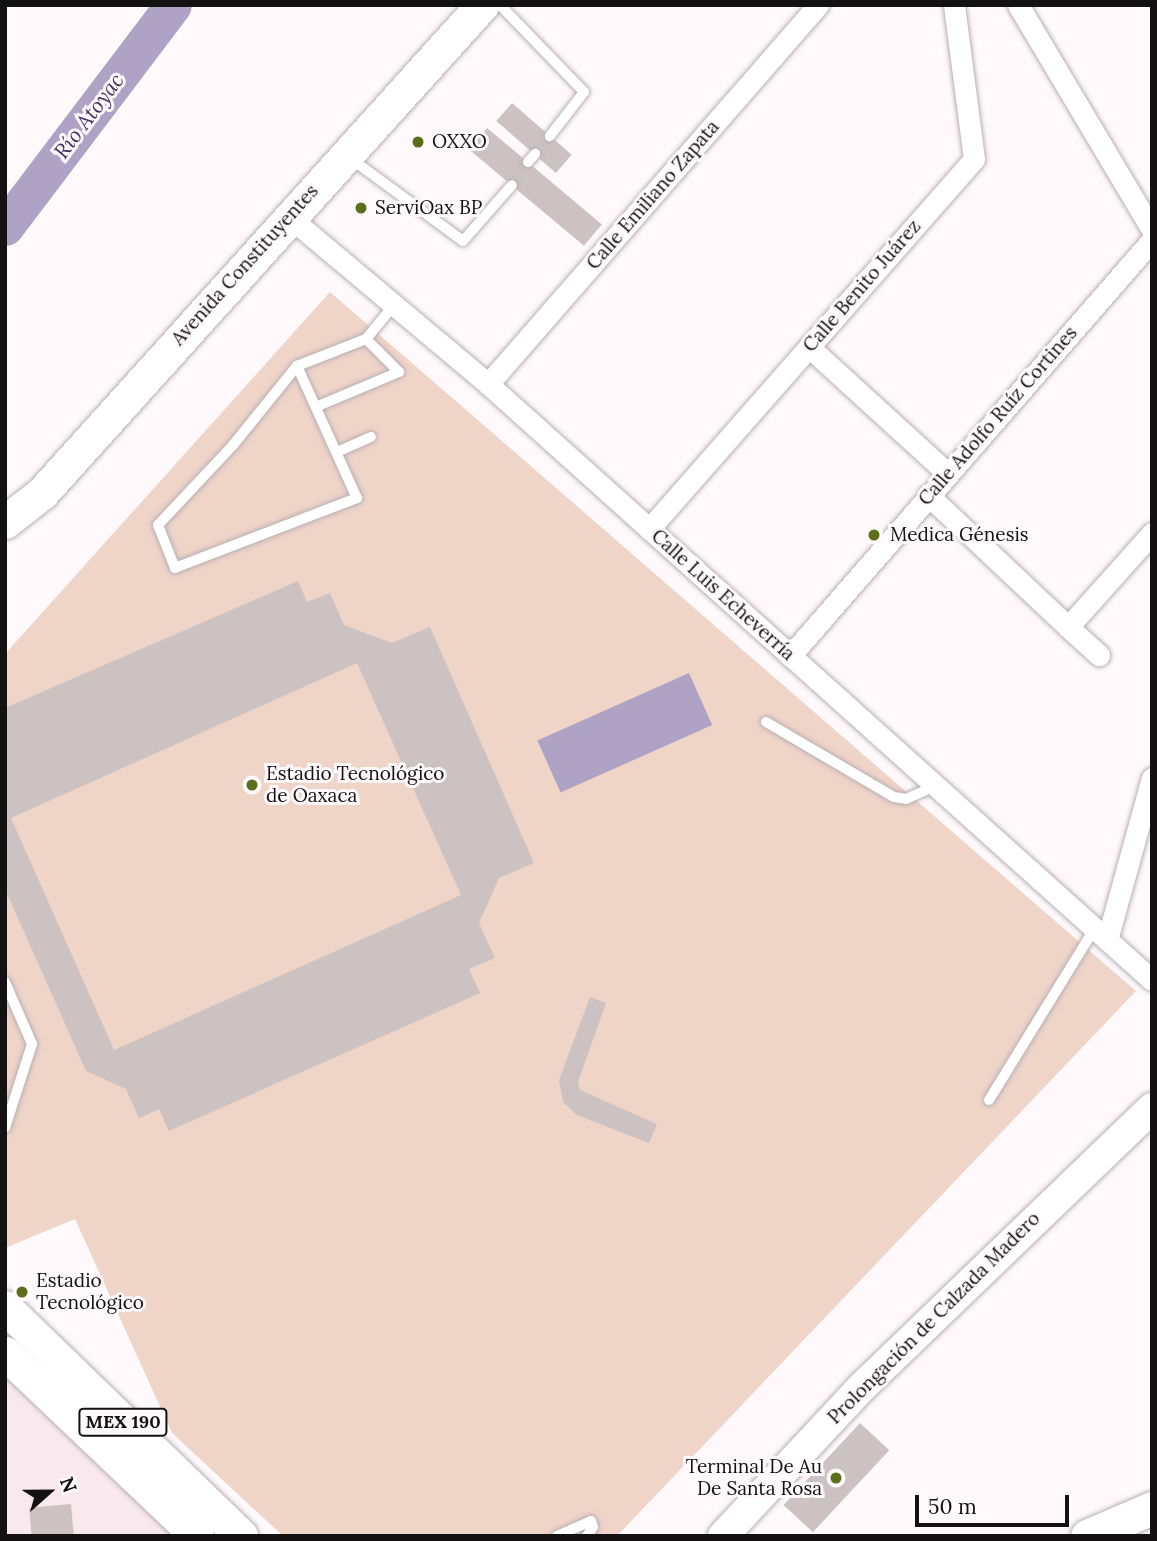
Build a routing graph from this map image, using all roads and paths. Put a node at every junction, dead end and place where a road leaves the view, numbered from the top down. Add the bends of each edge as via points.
1 (482, 5) edge
2 (500, 5) edge
3 (818, 5) edge
4 (954, 5) edge
5 (1018, 5) edge
6 (550, 136) dead end
7 (345, 155) junction
8 (512, 184) dead end
9 (288, 216) junction
10 (1152, 230) edge
11 (1152, 240) edge
12 (394, 305) junction
13 (366, 339) junction
14 (809, 347) junction
15 (297, 366) junction
16 (488, 384) junction
17 (318, 406) junction
18 (371, 437) dead end
19 (337, 452) junction
20 (947, 473) junction
21 (42, 493) junction
22 (928, 495) junction
23 (5, 522) edge
24 (649, 529) junction
25 (1152, 533) edge
26 (5, 538) edge
27 (1068, 627) junction
28 (1099, 655) dead end
29 (790, 656) junction
30 (766, 722) dead end
31 (1152, 778) edge
32 (935, 786) junction
33 (1100, 934) junction
34 (1152, 980) edge
35 (5, 982) edge
36 (989, 1100) dead end
37 (1152, 1108) edge
38 (5, 1128) edge
39 (5, 1307) edge
40 (5, 1353) edge
41 (1152, 1508) edge
42 (215, 1531) edge
43 (557, 1536) edge
44 (587, 1536) edge
45 (723, 1536) edge
46 (1087, 1536) edge

1 - 7 main road, Avenida Constituyentes
2 - 6 lane via 584,92
3 - 16 street, Calle Emiliano Zapata
4 - 14 street, Calle Benito Juárez via 974,159
5 - 10 street
7 - 8 lane via 463,241
7 - 9 main road, Avenida Constituyentes
9 - 12 street, Calle Luis Echeverría
9 - 21 main road, Avenida Constituyentes
11 - 20 street, Calle Adolfo Ruíz Cortines
12 - 13 lane
12 - 16 street, Calle Luis Echeverría
13 - 15 lane
13 - 17 lane via 399,372
14 - 20 street
14 - 24 street, Calle Benito Juárez
15 - 17 lane
15 - 19 lane via 233,445 158,525 175,568 357,498
16 - 24 street, Calle Luis Echeverría
17 - 19 lane
18 - 19 lane
20 - 22 street, Calle Adolfo Ruíz Cortines
21 - 23 main road, Avenida Constituyentes
21 - 26 main road
22 - 27 street
22 - 29 street, Calle Adolfo Ruíz Cortines
24 - 29 street, Calle Luis Echeverría
25 - 27 street
27 - 28 street
29 - 32 street, Calle Luis Echeverría
30 - 32 lane via 894,797 906,799
31 - 33 street
32 - 33 street, Calle Luis Echeverría
33 - 34 street, Calle Luis Echeverría
33 - 36 lane
35 - 38 lane via 32,1044
37 - 45 street, Prolongación de Calzada Madero via 862,1388
39 - 42 main road, MEX 190
40 - 42 main road, MEX 190
41 - 46 main road
43 - 44 lane via 591,1521

